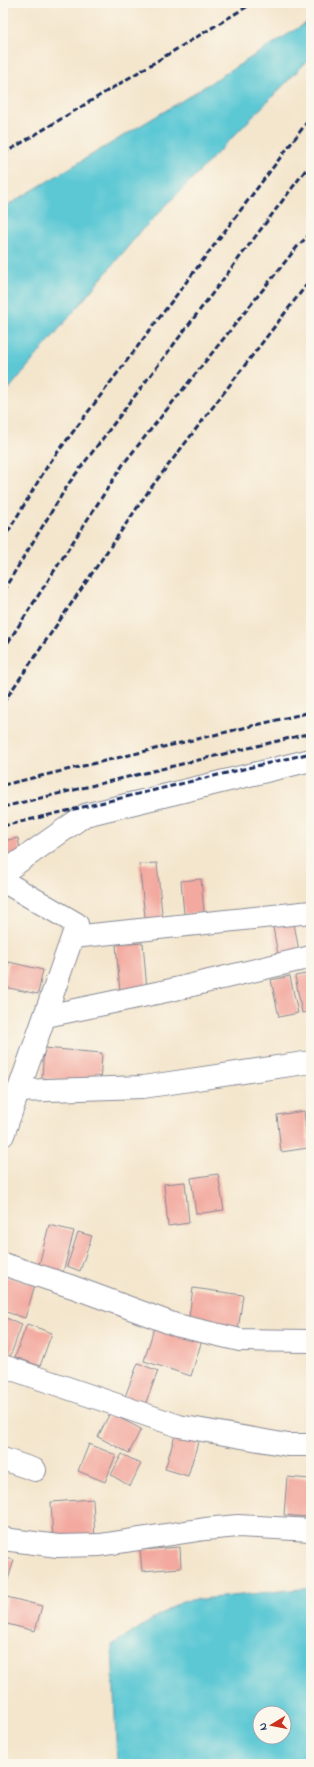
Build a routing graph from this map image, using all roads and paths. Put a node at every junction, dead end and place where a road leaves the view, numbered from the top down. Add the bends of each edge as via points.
1 (311, 760) edge
2 (3, 873) edge
3 (3, 881) edge
4 (311, 912) edge
5 (72, 937) junction
6 (311, 958) edge
7 (46, 1016) junction
8 (311, 1062) edge
9 (18, 1091) junction
10 (3, 1136) edge
11 (3, 1264) edge
12 (311, 1341) edge
13 (3, 1366) edge
14 (311, 1444) edge
15 (3, 1460) edge
16 (36, 1470) dead end
17 (311, 1530) edge
18 (3, 1539) edge

1 - 2 street via 85,815
3 - 5 street via 77,924
4 - 5 street
5 - 7 street
6 - 7 street
7 - 9 street
8 - 9 street via 143,1087
9 - 10 street
11 - 12 street via 176,1324 240,1340
13 - 14 street via 179,1426 288,1445
15 - 16 street
17 - 18 street via 238,1526 100,1545 58,1546

